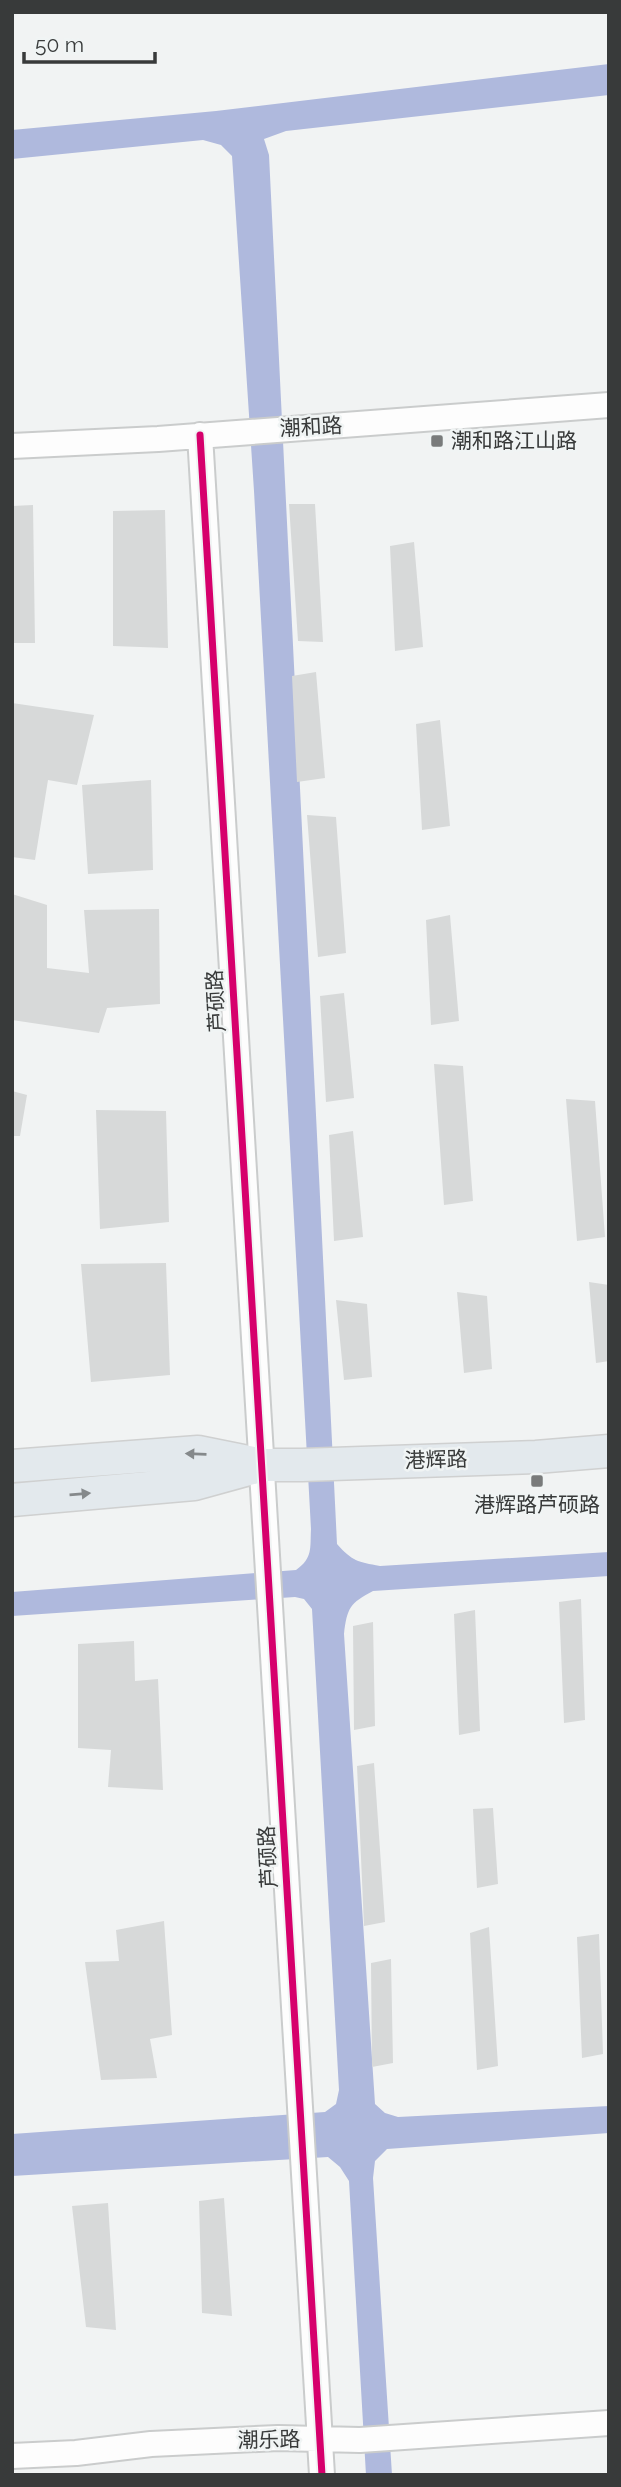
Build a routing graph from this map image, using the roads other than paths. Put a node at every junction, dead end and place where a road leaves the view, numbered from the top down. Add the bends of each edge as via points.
1 (609, 405) edge
2 (200, 435) junction
3 (12, 446) edge
4 (609, 1451) edge
5 (12, 1465) edge
6 (263, 1465) junction
7 (12, 1500) edge
8 (609, 2423) edge
9 (320, 2440) junction
10 (12, 2456) edge
11 (322, 2475) edge

1 - 2 street, 潮和路
2 - 3 street, 潮和路
2 - 6 street, 芦硕路
4 - 6 main road, 港辉路
6 -> 5 main road, 港辉路 via 198,1452
7 -> 6 main road, 港辉路 via 194,1484
6 - 9 street, 芦硕路
8 - 9 street, 潮乐路
9 - 10 street, 潮乐路 via 151,2444
9 - 11 street

